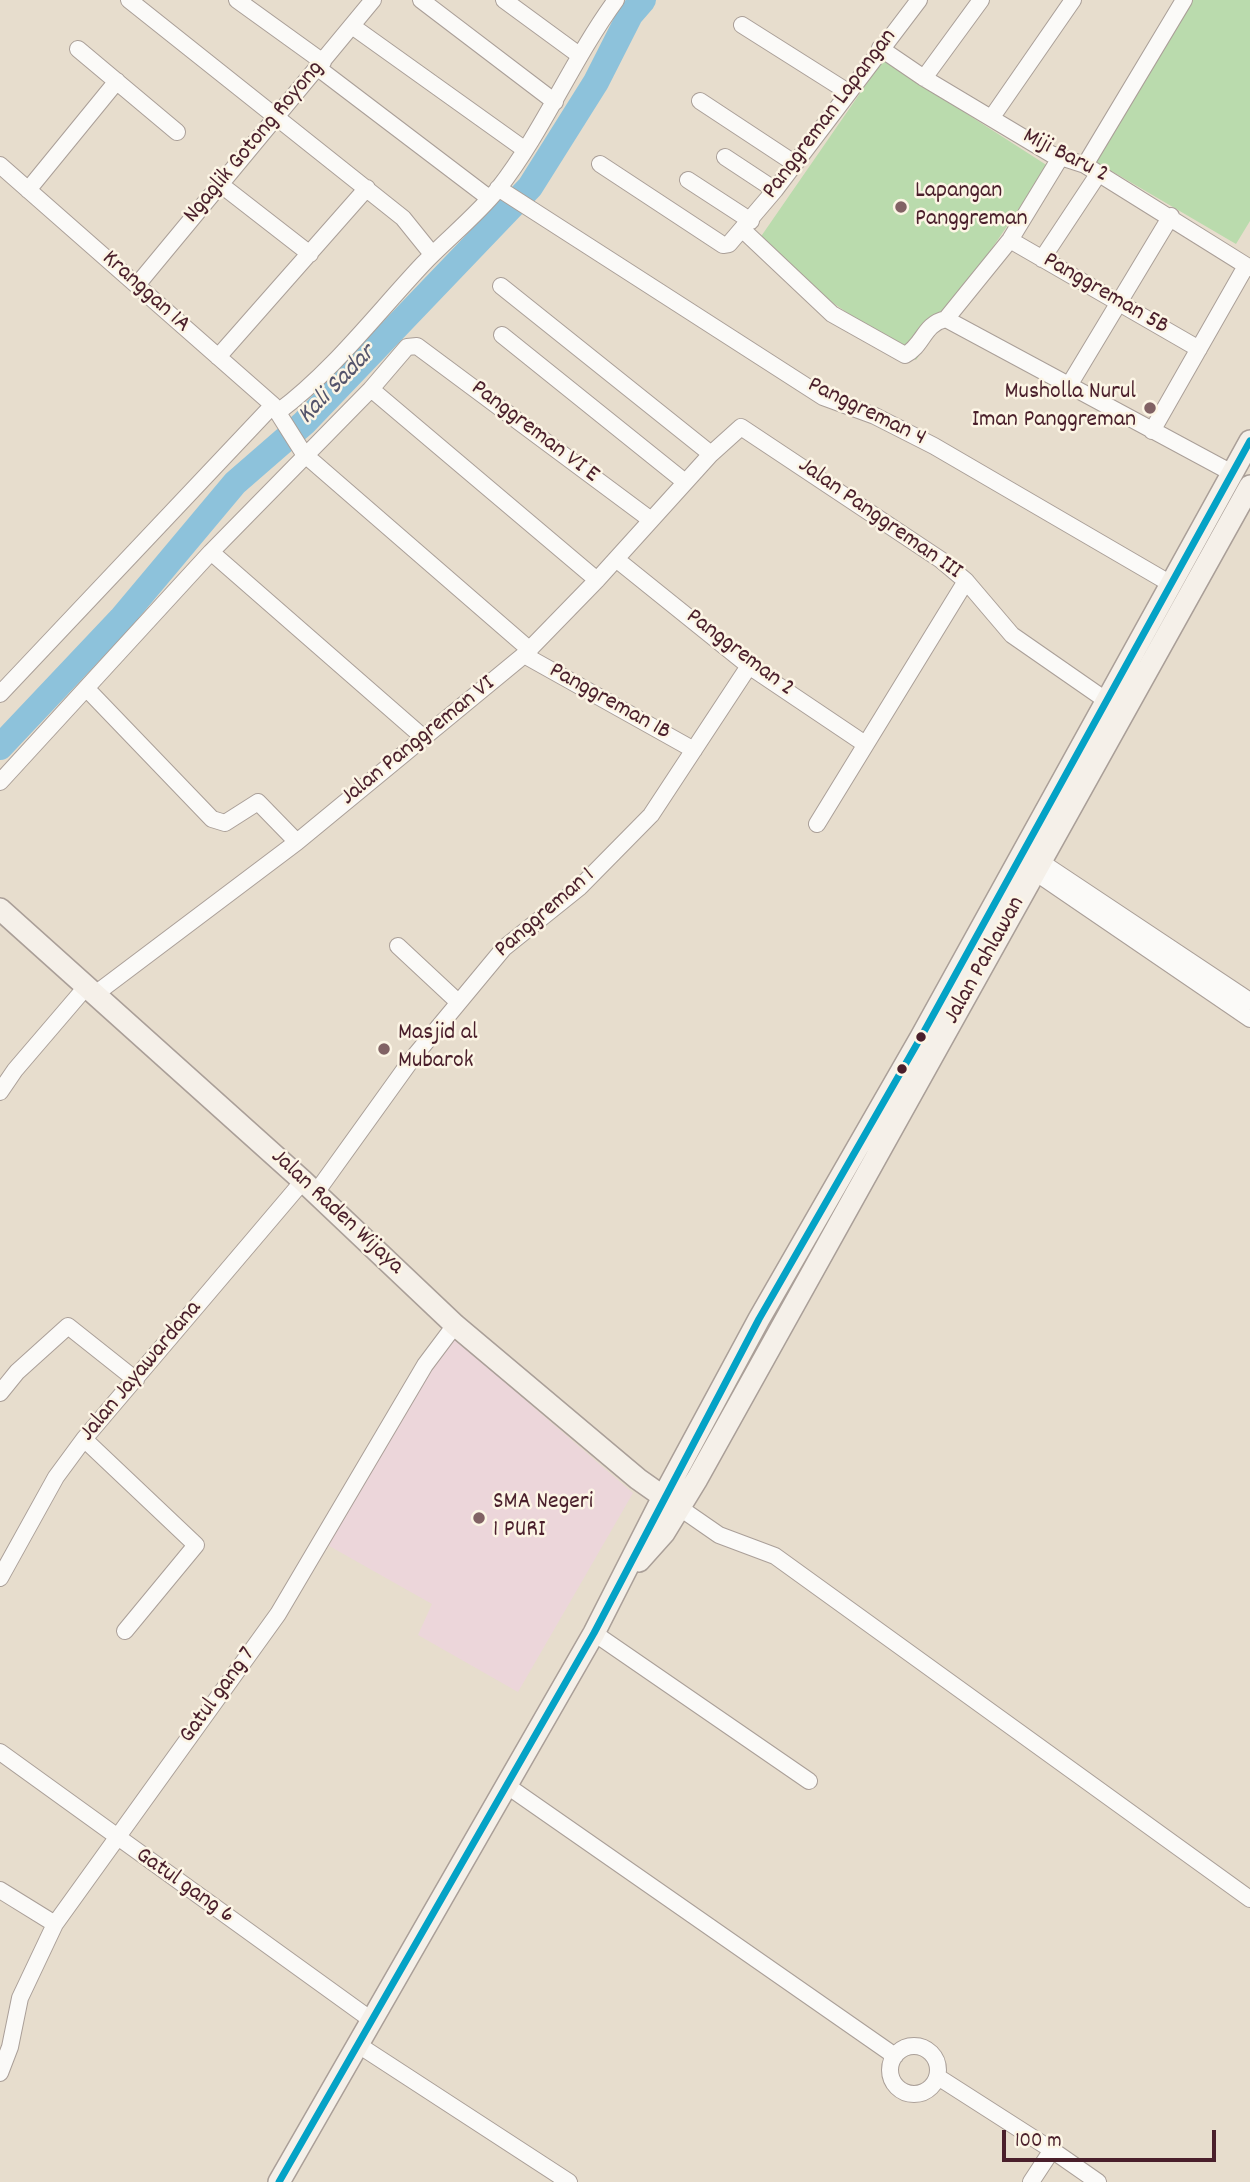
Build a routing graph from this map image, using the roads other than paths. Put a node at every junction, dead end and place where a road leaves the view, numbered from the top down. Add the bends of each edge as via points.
1 (129, 0) edge
2 (237, 0) edge
3 (421, 0) edge
4 (504, 0) edge
5 (919, 0) edge
6 (981, 0) edge
7 (1073, 0) edge
8 (1184, 0) edge
9 (370, 1) edge
10 (609, 3) edge
11 (742, 25) dead end
12 (352, 26) junction
13 (880, 48) junction
14 (78, 49) dead end
15 (579, 55) junction
16 (321, 65) junction
17 (924, 78) junction
18 (117, 81) junction
19 (848, 92) junction
20 (700, 101) dead end
21 (555, 102) junction
22 (277, 115) junction
23 (992, 117) junction
24 (177, 132) dead end
25 (524, 149) junction
26 (725, 157) dead end
27 (1060, 158) junction
28 (600, 163) dead end
29 (794, 163) junction
30 (0, 165) edge
31 (1092, 169) junction
32 (688, 180) dead end
33 (220, 184) junction
34 (367, 188) junction
35 (28, 190) junction
36 (775, 190) junction
37 (494, 193) junction
38 (1171, 216) junction
39 (747, 226) junction
40 (1010, 240) junction
41 (310, 254) junction
42 (432, 254) junction
43 (1042, 259) junction
44 (1248, 267) edge
45 (137, 285) junction
46 (501, 286) dead end
47 (1119, 303) junction
48 (946, 318) junction
49 (502, 335) dead end
50 (1199, 349) junction
51 (218, 357) junction
52 (1068, 387) junction
53 (371, 389) junction
54 (279, 414) junction
55 (1152, 431) junction
56 (1250, 441) edge
57 (300, 448) junction
58 (711, 454) junction
59 (1233, 473) junction
60 (685, 482) junction
61 (1250, 486) edge
62 (651, 520) junction
63 (211, 552) junction
64 (616, 559) junction
65 (597, 580) junction
66 (966, 581) junction
67 (1171, 584) junction
68 (1163, 621) junction
69 (527, 652) junction
70 (748, 666) junction
71 (87, 689) junction
72 (0, 694) edge
73 (1107, 701) junction
74 (424, 738) junction
75 (865, 744) junction
76 (694, 750) junction
77 (0, 782) edge
78 (817, 824) dead end
79 (296, 842) junction
80 (1030, 862) junction
81 (0, 909) edge
82 (398, 946) dead end
83 (90, 991) junction
84 (1250, 1001) edge
85 (457, 1002) junction
86 (1250, 1018) edge
87 (0, 1093) edge
88 (309, 1188) junction
89 (455, 1325) junction
90 (136, 1380) junction
91 (0, 1393) edge
92 (84, 1439) junction
93 (671, 1502) junction
94 (2, 1569) edge
95 (125, 1631) dead end
96 (594, 1633) junction
97 (0, 1752) edge
98 (809, 1782) dead end
99 (506, 1785) junction
100 (115, 1838) junction
101 (0, 1890) edge
102 (1250, 1899) edge
103 (55, 1924) junction
104 (370, 2019) junction
105 (357, 2044) junction
106 (895, 2056) junction
107 (0, 2073) edge
108 (937, 2077) junction
109 (1052, 2150) junction
110 (279, 2182) edge
111 (569, 2182) edge
112 (1031, 2182) edge
113 (1098, 2182) edge

1 - 22 street
2 - 16 street, Panggreman 4
3 - 21 street
4 - 15 street
5 - 13 street, Panggreman Lapangan
6 - 17 street
7 - 23 street
8 - 31 street
9 - 12 street, Ngaglik Gotong Royong
10 - 15 street
11 - 19 street
12 - 16 street, Ngaglik Gotong Royong
12 - 25 street
13 - 17 street, Miji Baru 2
13 - 19 street, Panggreman Lapangan
14 - 18 street
15 - 21 street
16 - 22 street, Ngaglik Gotong Royong
16 - 37 street, Panggreman 4
17 - 23 street, Miji Baru 2
18 - 24 street
18 - 35 street
19 - 29 street, Panggreman Lapangan
20 - 29 street
21 - 25 street
22 - 33 street, Ngaglik Gotong Royong
22 - 34 street
23 - 27 street, Miji Baru 2
25 - 37 street
26 - 36 street
27 - 31 street, Miji Baru 2
27 - 40 street
28 - 39 street, Panggreman Lapangan via 723,245
29 - 36 street, Panggreman Lapangan
30 - 35 street, Kranggan 1A
31 - 38 street, Miji Baru 2
31 - 43 street
32 - 39 street
33 - 41 street
33 - 45 street, Ngaglik Gotong Royong
34 - 41 street
34 - 42 street via 409,224
35 - 45 street, Kranggan 1A
36 - 39 street, Panggreman Lapangan
37 - 42 street
37 - 67 street, Panggreman 4 via 513,197 823,397 876,416 934,446
38 - 44 street, Miji Baru 2
38 - 47 street
39 - 48 street via 832,314 902,354 912,351 932,322
40 - 43 street, Panggreman 5B
40 - 48 street
41 - 51 street
42 - 54 street via 326,371
43 - 47 street, Panggreman 5B
44 - 50 street
45 - 51 street, Kranggan 1A
46 - 58 street
47 - 50 street, Panggreman 5B
47 - 52 street
48 - 52 street
49 - 60 street
50 - 55 street
51 - 54 street, Kranggan 1A
52 - 55 street
53 - 57 street
53 - 62 street, Panggreman VI E via 407,347 417,346
53 - 65 street
54 - 57 street, Kranggan 1A
54 - 72 street
55 - 59 street
56 - 59 main road, Jalan Pahlawan
57 - 63 street
57 - 69 street, Panggreman 1B
58 - 60 street, Jalan Panggreman VI
58 - 66 street, Jalan Panggreman III via 739,428 747,428
59 - 67 main road, Jalan Pahlawan
60 - 62 street, Jalan Panggreman VI
61 - 68 main road, Jalan Pahlawan
62 - 64 street, Jalan Panggreman VI
63 - 71 street
63 - 74 street
64 - 65 street, Jalan Panggreman VI
64 - 70 street, Panggreman 2
65 - 69 street, Jalan Panggreman VI
66 - 73 street, Jalan Panggreman III via 1012,635
66 - 75 street
67 - 68 main road, Jalan Pahlawan
68 - 73 main road, Jalan Pahlawan
68 - 80 main road, Jalan Pahlawan
69 - 74 street, Jalan Panggreman VI
69 - 76 street, Panggreman 1B
70 - 75 street, Panggreman 2
70 - 76 street, Panggreman 1
71 - 77 street
71 - 79 street via 212,819 225,823 257,802
73 - 80 main road, Jalan Pahlawan
74 - 79 street, Jalan Panggreman VI
75 - 78 street
76 - 85 street, Panggreman 1 via 632,835 580,887 512,940
79 - 83 street, Jalan Panggreman VI
80 - 84 street
80 - 86 street
80 - 93 main road, Jalan Pahlawan
81 - 83 main road, Jalan Raden Wijaya
82 - 85 street
83 - 87 street, Jalan Panggreman VI via 15,1070
83 - 88 main road, Jalan Raden Wijaya
85 - 88 street, Panggreman 1
88 - 89 main road, Jalan Raden Wijaya
88 - 90 street, Jalan Jayawardana
89 - 93 main road, Jalan Raden Wijaya
89 - 100 street, Gatul gang 7 via 425,1365 278,1614
90 - 91 street via 68,1326
90 - 92 street, Jalan Jayawardana
92 - 94 street, Jalan Jayawardana
92 - 95 street via 196,1545
93 - 96 main road, Jalan Pahlawan
93 - 102 street via 719,1535 775,1556
96 - 98 street
96 - 99 main road, Jalan Pahlawan
97 - 100 street, Gatul gang 6
99 - 104 main road, Jalan Pahlawan
99 - 106 street
100 - 103 street, Gatul gang 7
100 - 104 street, Gatul gang 6
101 - 103 street
103 - 107 street, Gatul gang 7 via 20,1998
104 - 105 main road, Jalan Pahlawan
105 - 110 main road, Jalan Pahlawan
105 - 111 street
106 - 108 street via 914,2046 928,2050 937,2062
106 - 108 street via 892,2080 904,2091 920,2093 934,2085
108 - 109 street
109 - 112 street
109 - 113 street

